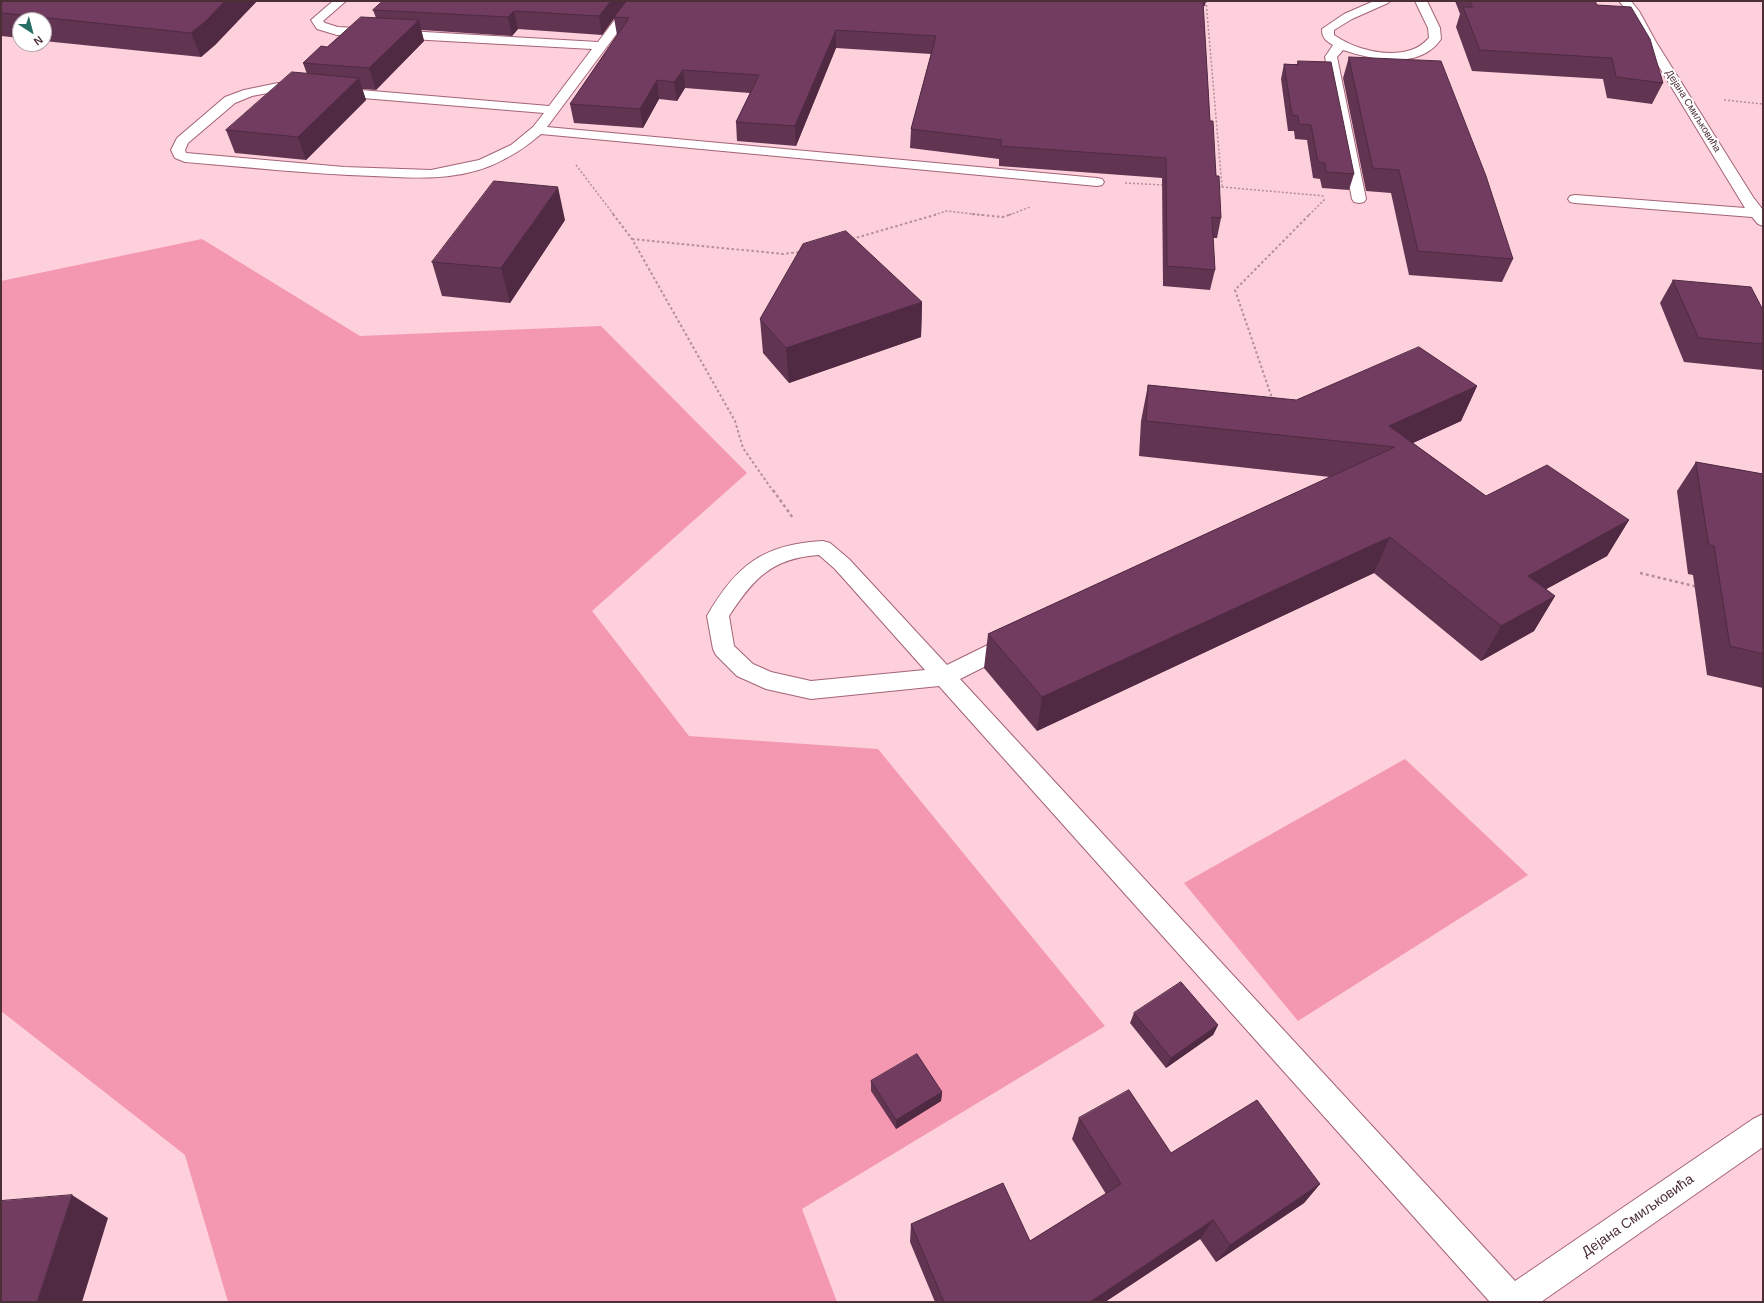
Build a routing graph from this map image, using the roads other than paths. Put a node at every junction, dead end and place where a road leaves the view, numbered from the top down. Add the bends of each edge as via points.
1 (340, 1) edge
2 (635, 1) edge
3 (1384, 1) edge
4 (1421, 1) edge
5 (1625, 1) edge
6 (1341, 44) junction
7 (601, 46) junction
8 (553, 110) junction
9 (544, 130) junction
10 (1097, 182) road end
11 (1359, 199) dead end
12 (1575, 200) dead end
13 (1760, 217) edge
14 (1028, 635) edge
15 (943, 677) junction
16 (1763, 1129) edge
17 (1513, 1302) edge

1 - 7 street via 317,20 320,26 337,31
2 - 7 street
3 - 6 street via 1356,12 1328,29 1328,36
4 - 6 street via 1434,28 1435,39 1428,47 1414,54 1394,56 1354,50
5 - 13 street, Дејана Смиљковића
6 - 11 street via 1331,57
7 - 8 street
8 - 9 street
8 - 9 street via 278,87 248,93 230,100 182,141 178,150 185,158 344,171 431,174 467,168 499,157
9 - 10 street
12 - 13 street
14 - 15 street
15 - 15 street via 842,564 823,548 795,550 772,558 753,570 733,592 718,616 724,649 745,670 766,680 811,690
15 - 17 street
16 - 17 street, Дејана Смиљковића

